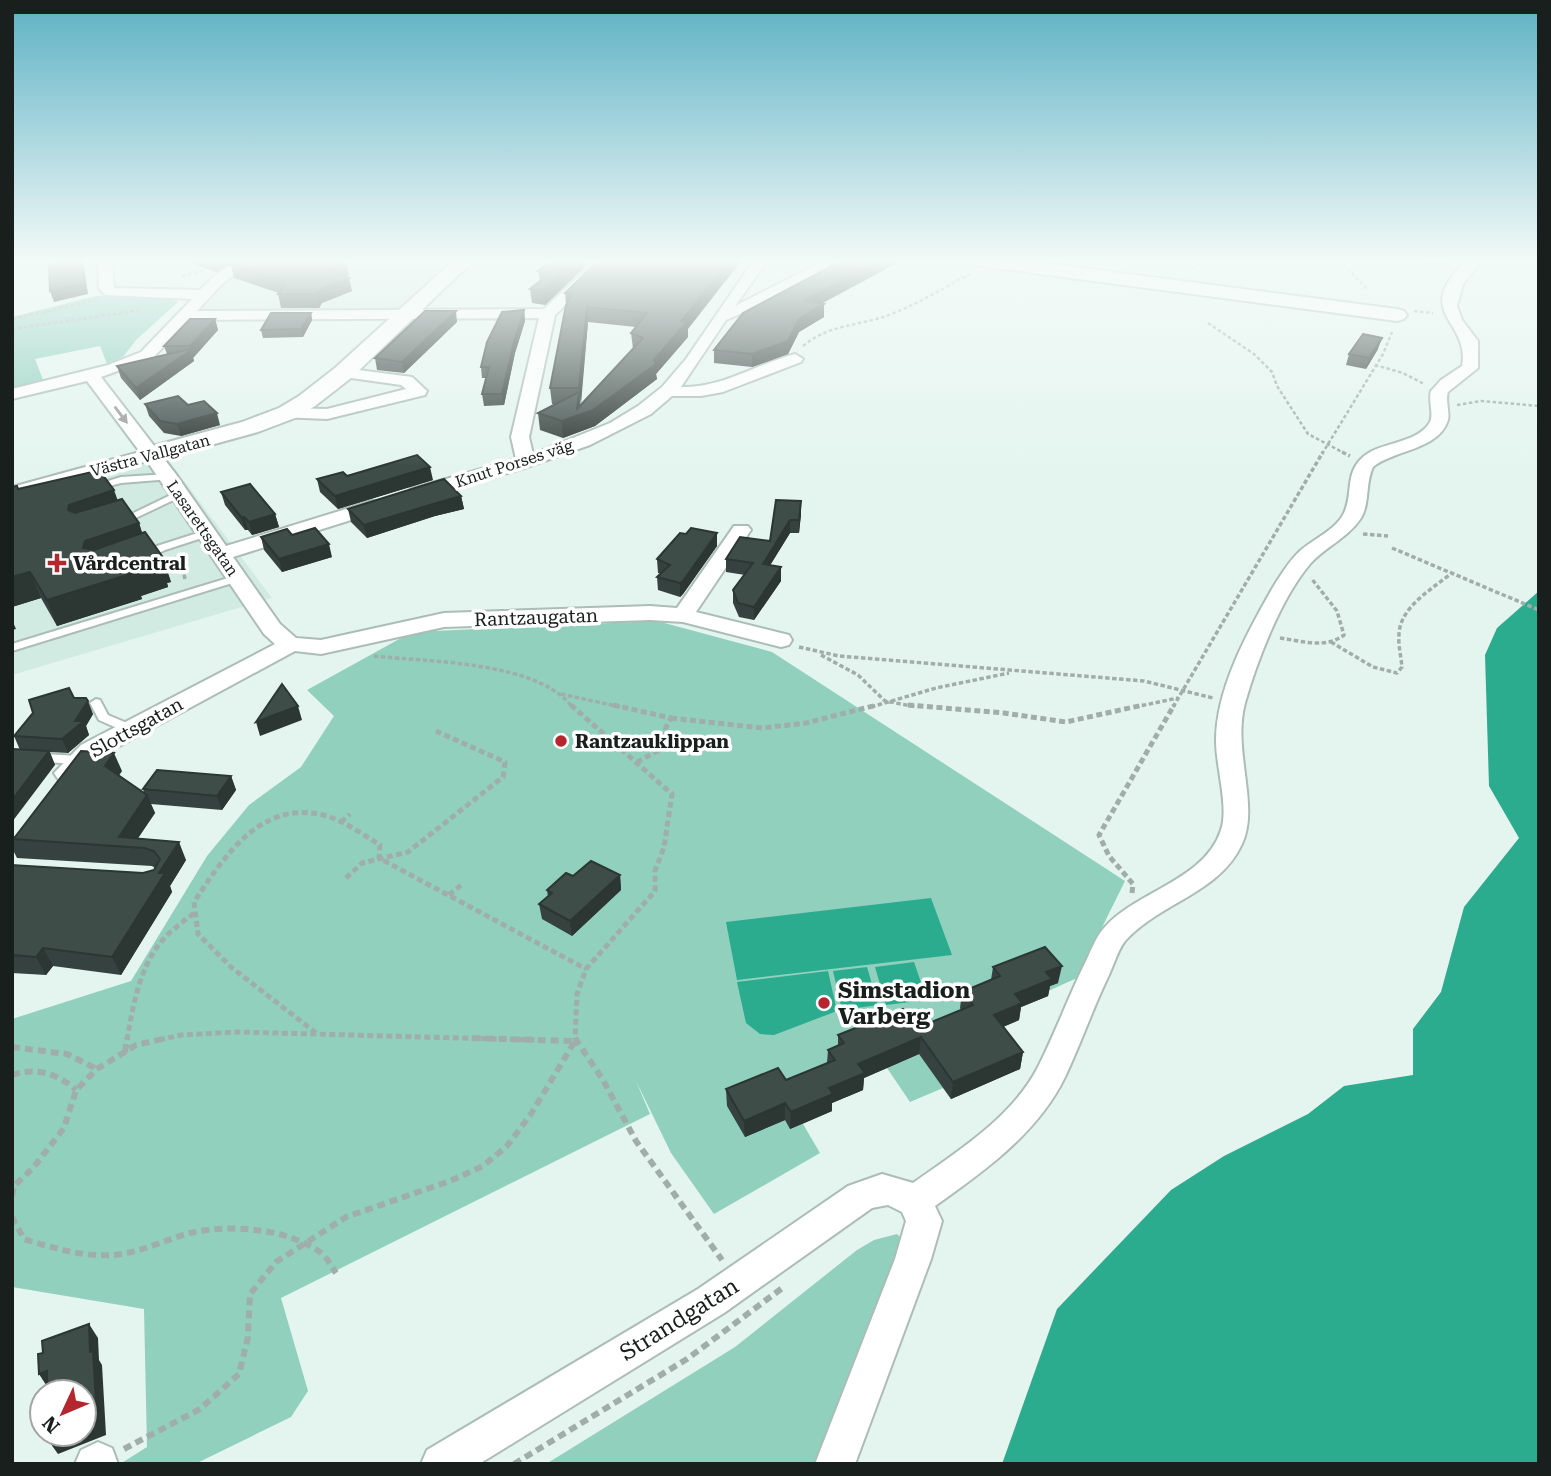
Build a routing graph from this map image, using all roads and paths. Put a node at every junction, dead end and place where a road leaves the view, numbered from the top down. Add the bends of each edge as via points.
1 (172, 329) edge
2 (392, 329) edge
3 (545, 329) edge
4 (713, 329) edge
5 (827, 329) edge
6 (1217, 329) edge
7 (1392, 329) edge
8 (1461, 329) edge
9 (1389, 340) junction
10 (1379, 341) edge
11 (795, 359) joint
12 (1375, 365) junction
13 (343, 373) junction
14 (91, 375) junction
15 (668, 391) junction
16 (12, 394) edge
17 (1441, 401) junction
18 (1539, 406) edge
19 (287, 413) junction
20 (1328, 445) junction
21 (151, 454) junction
22 (525, 460) junction
23 (1366, 465) junction
24 (167, 477) junction
25 (85, 490) edge
26 (12, 493) edge
27 (179, 494) junction
28 (105, 527) edge
29 (741, 530) dead end
30 (207, 533) junction
31 (1392, 548) dead end
32 (222, 554) junction
33 (132, 561) edge
34 (1299, 564) junction
35 (1452, 573) junction
36 (241, 584) junction
37 (1539, 610) edge
38 (683, 615) junction
39 (282, 636) junction
40 (1261, 637) junction
41 (781, 640) joint
42 (1331, 642) junction
43 (12, 648) edge
44 (818, 653) junction
45 (366, 654) dead end
46 (1012, 671) junction
47 (1183, 689) junction
48 (561, 694) junction
49 (1179, 698) junction
50 (886, 701) junction
51 (96, 703) dead end
52 (1234, 704) junction
53 (671, 718) junction
54 (130, 729) junction
55 (436, 731) dead end
56 (16, 758) edge
57 (78, 760) junction
58 (636, 762) junction
59 (56, 787) edge
60 (351, 814) dead end
61 (341, 822) junction
62 (379, 858) junction
63 (346, 878) dead end
64 (461, 886) dead end
65 (449, 895) junction
66 (195, 912) junction
67 (1127, 923) junction
68 (586, 969) junction
69 (317, 1034) junction
70 (575, 1041) junction
71 (12, 1047) edge
72 (125, 1052) junction
73 (97, 1069) junction
74 (12, 1075) edge
75 (76, 1090) junction
76 (13, 1186) edge
77 (12, 1196) edge
78 (915, 1201) junction
79 (12, 1217) edge
80 (303, 1242) junction
81 (336, 1273) dead end
82 (738, 1282) junction
83 (97, 1463) edge
84 (444, 1463) edge
85 (835, 1464) edge

1 - 14 street via 147,355
2 - 13 street, Västra Vallgatan
3 - 22 street via 520,437
4 - 15 street, Knut Porses väg
5 - 11 path via 811,338
6 - 20 path via 1272,372 1308,433
7 - 9 path
8 - 17 street via 1470,341 1470,368
9 - 10 path
9 - 12 path
11 - 15 street via 716,390
12 - 17 path
12 - 20 path
13 - 19 street, Västra Vallgatan
13 - 19 street via 406,381 419,391 327,414
14 - 16 street
14 -> 21 street, Lasarettsgatan
15 - 22 street, Knut Porses väg via 609,429
17 - 18 path
17 - 23 street via 1436,426
19 - 21 street, Västra Vallgatan
20 - 23 path
20 - 47 path
21 - 24 street, Lasarettsgatan
21 - 26 street, Västra Vallgatan
22 - 32 street, Knut Porses väg
23 - 34 street via 1351,519
24 - 25 lane via 121,480
24 - 27 street, Lasarettsgatan
27 - 28 lane
27 - 30 street, Lasarettsgatan
29 - 38 street
30 - 32 street, Lasarettsgatan
30 - 33 lane
31 - 35 path
32 - 36 street, Lasarettsgatan
34 - 40 street
34 - 42 path via 1343,622 1344,635
35 - 37 path
35 - 42 path via 1404,619 1399,630 1402,667 1397,673 1373,667
36 - 39 street, Lasarettsgatan
36 - 43 lane
38 - 39 street, Rantzaugatan via 444,620 321,647
38 - 41 street, Rantzaugatan
39 - 54 street, Slottsgatan
40 - 42 path
40 - 52 street
41 - 44 path
44 - 46 path
44 - 50 path via 858,675
45 - 48 path via 490,670
46 - 47 path via 1144,681
46 - 50 path via 989,681
47 - 49 path
47 - 52 path
48 - 53 path
48 - 58 path
49 - 50 path via 1066,722
49 - 67 path via 1099,835 1113,864 1133,884
50 - 53 path via 839,716 762,728
51 - 54 lane via 103,717
52 - 67 street via 1230,746 1235,829 1225,851 1211,867
53 - 58 path via 663,750 656,757
54 - 57 street, Slottsgatan
55 - 62 path via 505,762 503,777 408,852
56 - 57 lane
57 - 59 street, Slottsgatan
58 - 68 path via 672,794 655,891
60 - 61 path
61 - 62 path via 380,845
61 - 66 path via 292,810 254,827 214,872 194,902
62 - 63 path via 362,863
62 - 65 path
64 - 65 path
65 - 68 path
66 - 69 path via 198,934 231,967
66 - 72 path via 160,943 144,974
67 - 78 street via 1113,936 1048,1080 1032,1103 1014,1123
68 - 70 path via 577,994
69 - 70 path
69 - 72 path via 181,1035 136,1045
70 - 80 path via 531,1114 483,1166 346,1217
70 - 82 path via 603,1080 636,1141
71 - 73 path via 54,1049 79,1056
72 - 73 path
73 - 75 path
74 - 75 path via 45,1071
75 - 76 path via 64,1128
76 - 77 path
78 - 82 street, Strandgatan via 895,1189 876,1189
78 - 85 street via 924,1221
79 - 80 path via 24,1239 66,1252 113,1255 148,1250 200,1231 246,1230
80 - 81 path via 323,1254
80 - 83 path via 276,1262 250,1294 248,1337 239,1374 200,1409
82 - 84 street, Strandgatan

